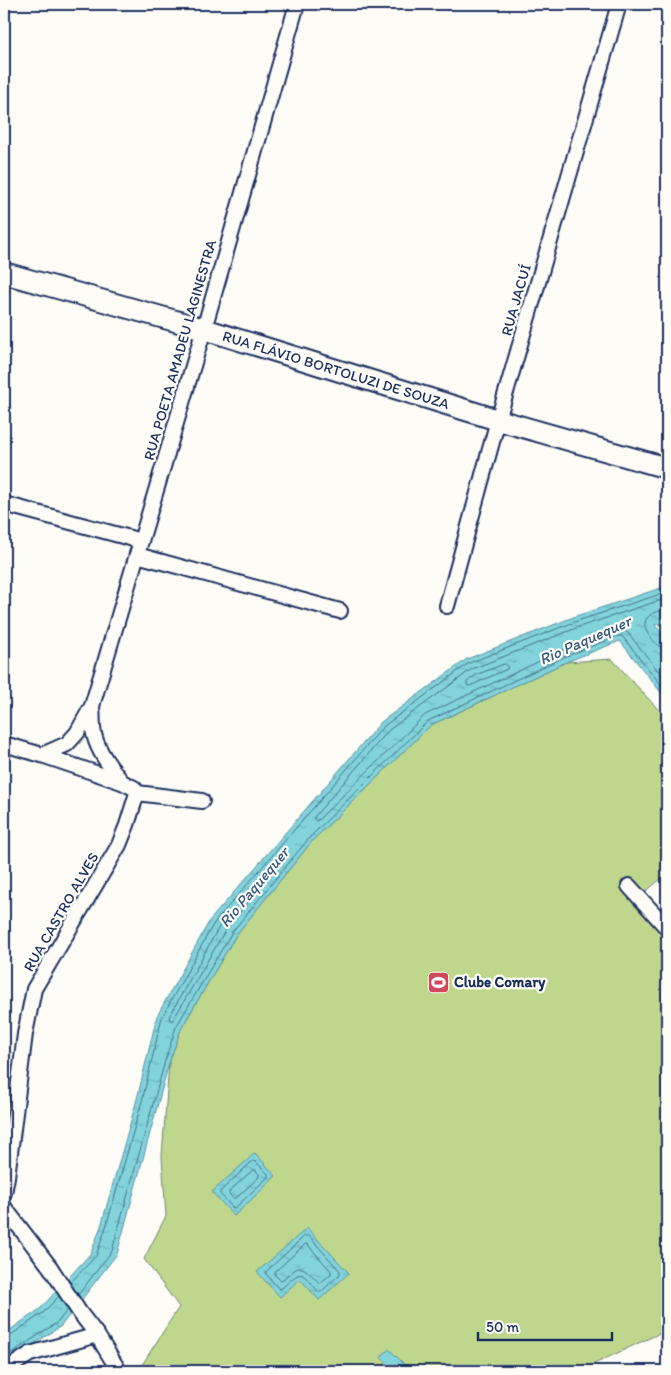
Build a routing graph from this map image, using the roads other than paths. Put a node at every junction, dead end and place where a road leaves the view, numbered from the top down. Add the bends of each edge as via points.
1 (298, 4) edge
2 (619, 4) edge
3 (4, 273) edge
4 (204, 329) junction
5 (498, 420) junction
6 (667, 468) edge
7 (4, 504) edge
8 (141, 541) junction
9 (137, 555) junction
10 (447, 606) dead end
11 (340, 611) dead end
12 (92, 706) junction
13 (4, 744) edge
14 (42, 755) junction
15 (122, 782) junction
16 (137, 793) junction
17 (202, 801) dead end
18 (629, 886) dead end
19 (667, 928) edge
20 (4, 1193) edge
21 (4, 1207) edge
22 (97, 1335) junction
23 (4, 1371) edge
24 (119, 1371) edge

1 - 4 street, RUA POETA AMADEU LAGINESTRA
2 - 5 street, RUA JACUÍ
3 - 4 street, RUA FLÁVIO BORTOLUZI DE SOUZA
4 - 5 street, RUA FLÁVIO BORTOLUZI DE SOUZA
4 - 8 street, RUA POETA AMADEU LAGINESTRA
5 - 6 street, RUA FLÁVIO BORTOLUZI DE SOUZA
5 - 10 street, RUA JACUÍ
7 - 8 street
8 - 9 street, RUA POETA AMADEU LAGINESTRA
9 - 11 street
9 - 12 street, RUA POETA AMADEU LAGINESTRA
12 - 14 street, RUA POETA AMADEU LAGINESTRA via 67,744
12 - 15 street, RUA POETA AMADEU LAGINESTRA via 96,740
13 - 14 street
14 - 15 street
15 - 16 street
16 - 17 street
16 - 20 street, RUA CASTRO ALVES via 119,845 34,989
18 - 19 street
21 - 22 street
22 - 23 street via 30,1354
22 - 24 street

